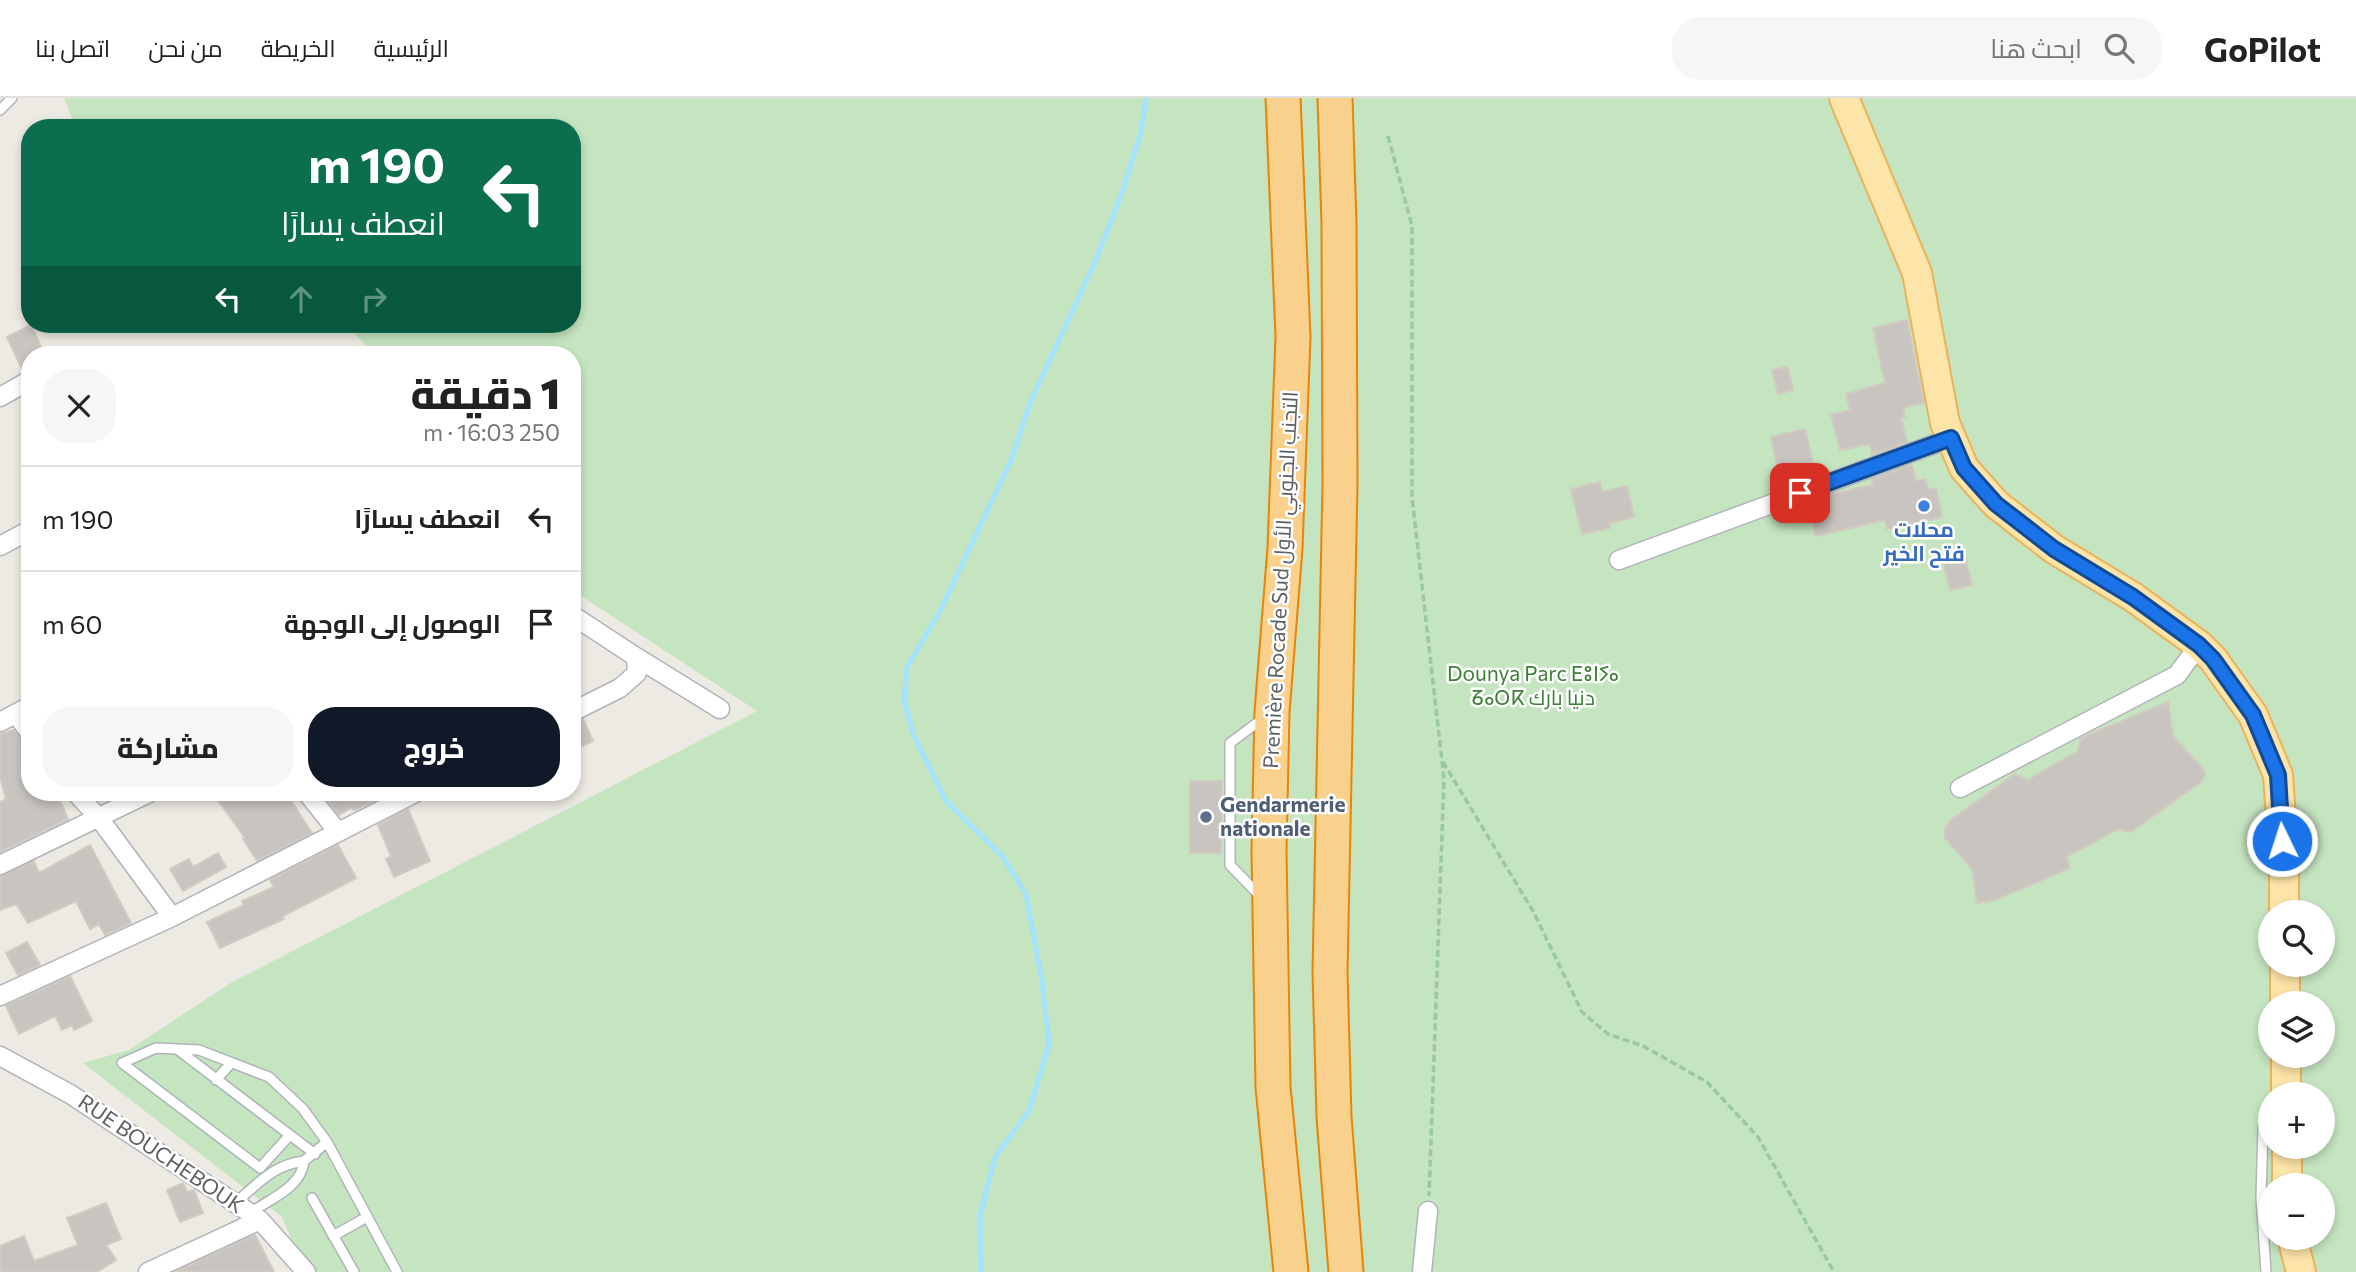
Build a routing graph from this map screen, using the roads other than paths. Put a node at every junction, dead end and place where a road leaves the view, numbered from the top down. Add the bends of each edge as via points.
1 (12, 98) edge
2 (1283, 98) edge
3 (1335, 98) edge
4 (1349, 98) edge
5 (1844, 98) edge
6 (0, 110) edge
7 (1339, 224) junction
8 (21, 385) edge
9 (0, 397) edge
10 (1951, 438) junction
11 (21, 535) edge
12 (0, 546) edge
13 (1619, 560) dead end
14 (581, 620) edge
15 (2199, 645) junction
16 (636, 657) junction
17 (581, 708) edge
18 (720, 709) dead end
19 (1960, 788) dead end
20 (83, 801) edge
21 (133, 801) edge
22 (313, 801) edge
23 (399, 801) edge
24 (99, 818) junction
25 (338, 832) junction
26 (0, 866) edge
27 (2284, 900) edge
28 (172, 917) junction
29 (0, 996) edge
30 (176, 1049) junction
31 (0, 1056) edge
32 (230, 1063) junction
33 (216, 1080) junction
34 (289, 1135) junction
35 (327, 1142) junction
36 (315, 1154) junction
37 (2262, 1159) edge
38 (304, 1161) junction
39 (312, 1198) dead end
40 (1428, 1211) road end
41 (248, 1212) junction
42 (367, 1217) junction
43 (333, 1236) junction
44 (2295, 1250) edge
45 (148, 1272) edge
46 (306, 1272) edge
47 (354, 1272) edge
48 (397, 1272) edge
49 (1291, 1272) edge
50 (1346, 1272) edge
51 (1422, 1272) edge
52 (2266, 1272) edge
53 (2301, 1272) edge

1 - 6 lane
2 - 49 highway, Première Rocade Sud التجنب الجنوبي الأول via 1293,337 1285,548 1272,712 1270,907 1273,1087
3 - 7 highway
4 - 7 highway
5 - 10 main road via 1917,273
7 - 50 highway via 1340,484 1330,972 1334,1117
8 - 9 street
10 - 13 street
10 - 15 main road via 1964,468 1996,504 2054,549 2133,597
11 - 12 street
14 - 16 street
15 - 19 street via 2177,675
15 - 27 main road via 2253,715 2278,775
16 - 17 street via 637,673 629,681
16 - 18 street
20 - 24 street
21 - 24 street
22 - 25 street
23 - 25 street
24 - 26 street
24 - 28 street
25 - 28 street
28 - 29 street
30 - 32 lane via 200,1050
30 - 33 lane
30 - 34 lane via 156,1048 122,1063 260,1168
31 - 41 street, RUE BOUCHEBOUK via 71,1094
32 - 33 lane
32 - 35 lane via 269,1077 303,1109
33 - 34 lane
34 - 36 lane
35 - 36 lane
35 - 42 lane
36 - 38 lane
37 - 52 lane
38 - 41 lane via 298,1181
38 - 41 lane via 286,1163 269,1174
39 - 43 lane
40 - 51 street
41 - 45 street
41 - 46 street, RUE BOUCHEBOUK
42 - 43 lane
42 - 48 lane
43 - 47 lane
44 - 53 main road

